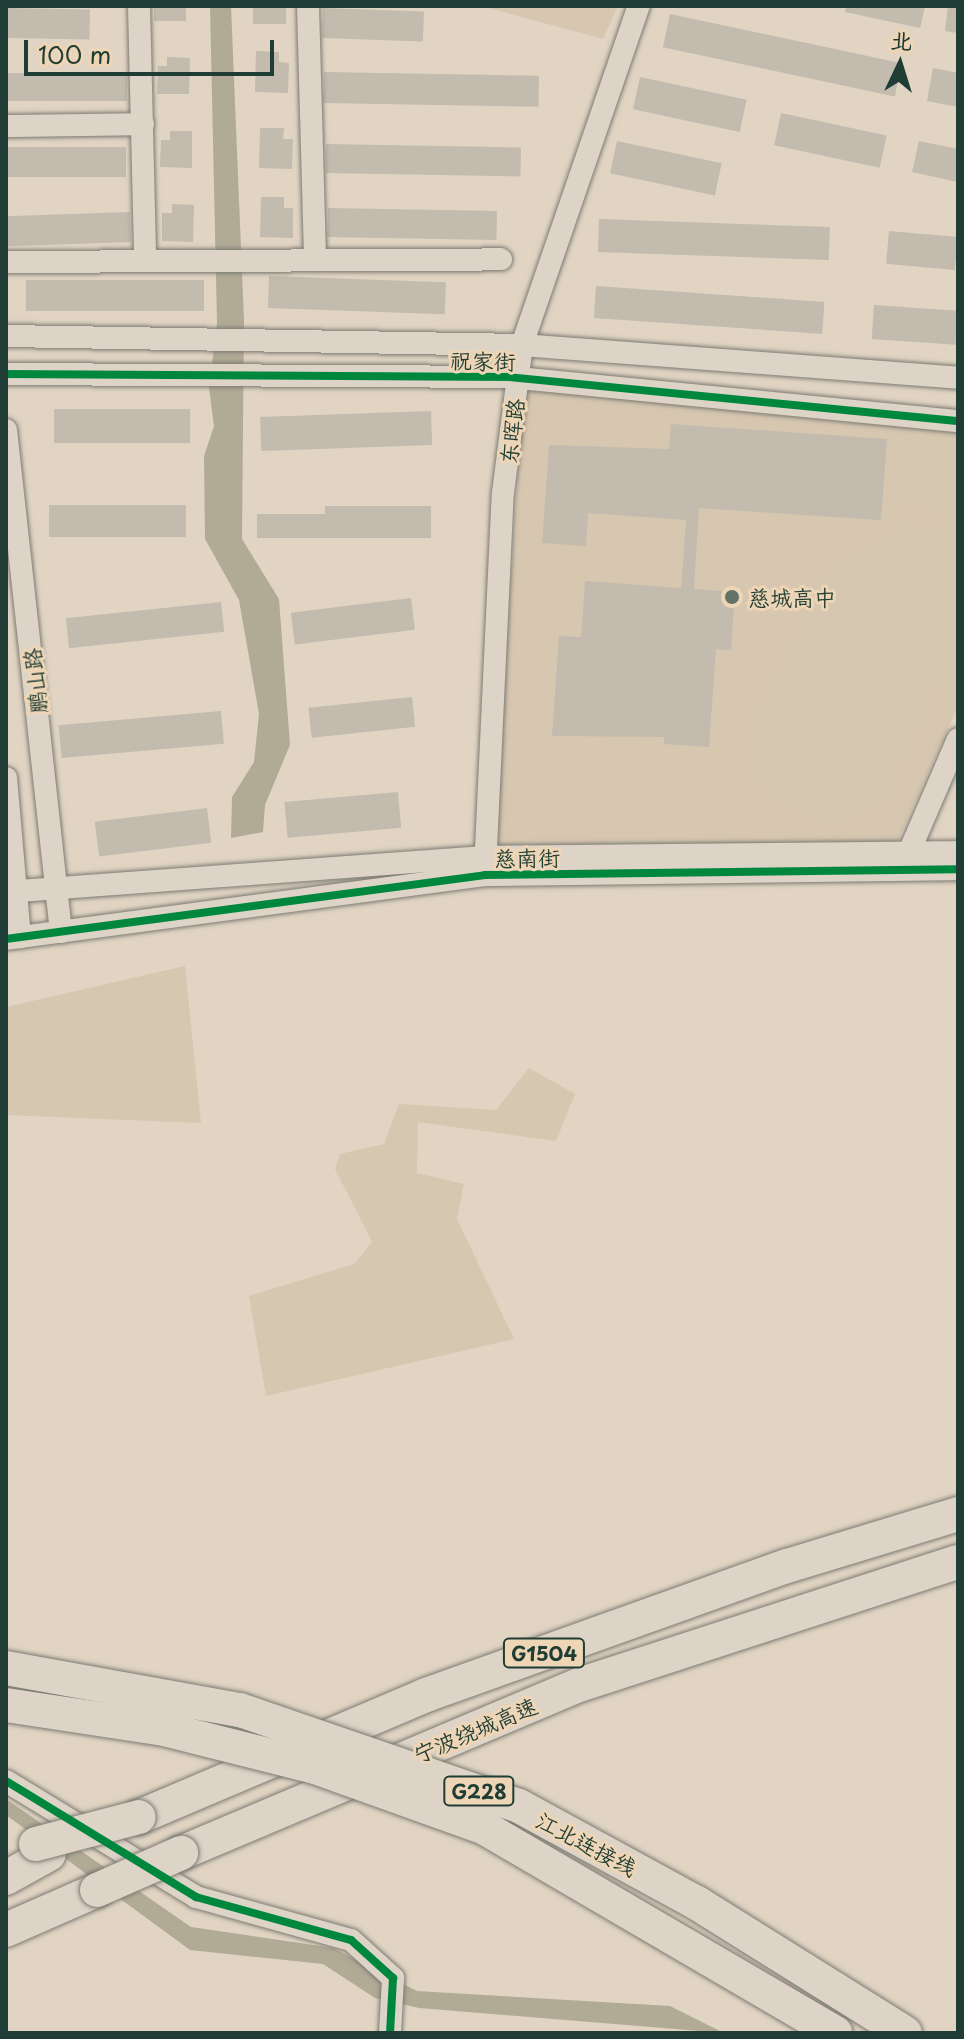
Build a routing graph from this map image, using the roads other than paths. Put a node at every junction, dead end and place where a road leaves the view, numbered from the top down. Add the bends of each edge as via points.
1 (139, 6) edge
2 (308, 6) edge
3 (639, 6) edge
4 (143, 124) junction
5 (6, 126) edge
6 (315, 254) junction
7 (501, 259) dead end
8 (145, 260) junction
9 (6, 262) edge
10 (6, 336) edge
11 (522, 345) junction
12 (6, 374) edge
13 (518, 378) junction
14 (958, 378) edge
15 (958, 421) edge
16 (6, 430) edge
17 (958, 739) edge
18 (6, 778) edge
19 (958, 829) edge
20 (955, 860) edge
21 (904, 861) junction
22 (485, 866) junction
23 (57, 886) junction
24 (11, 892) edge
25 (61, 932) junction
26 (13, 938) edge
27 (958, 1514) edge
28 (958, 1562) edge
29 (6, 1668) edge
30 (6, 1705) edge
31 (6, 1781) edge
32 (31, 1852) edge
33 (6, 1878) edge
34 (6, 1930) edge
35 (390, 2033) edge
36 (835, 2033) edge
37 (905, 2033) edge

1 - 4 street
2 - 6 street
3 - 11 street, 东晖路
4 - 5 street
4 - 8 street
6 - 7 street
6 - 8 street
8 - 9 street
10 - 11 street, 祝家街
11 - 13 street, 东晖路
11 - 14 street, 祝家街
12 - 13 street, 祝家街
13 - 15 street, 祝家街
13 - 22 street, 东晖路 via 503,493
16 - 23 street, 鹏山路
17 - 21 street
18 - 24 street
19 - 20 street
20 - 21 street, 慈南街
21 - 22 street, 慈南街
22 - 23 street, 慈南街
22 - 25 street, 慈南街
23 - 24 street, 慈南街
23 - 25 street, 鹏山路
24 - 26 street
25 - 26 street, 慈南街
27 - 32 highway, 宁波绕城高速 / G1504, bridge via 787,1566 426,1695 139,1817
28 - 34 highway, 宁波绕城高速 / G1504, bridge via 582,1684
29 - 37 highway, 江北连接线 / G228, bridge via 240,1710 519,1806 697,1903
30 - 36 highway, 江北连接线 / G228, bridge via 179,1732 315,1767 483,1827
31 - 35 street via 196,1897 351,1940 393,1978
32 - 33 highway

